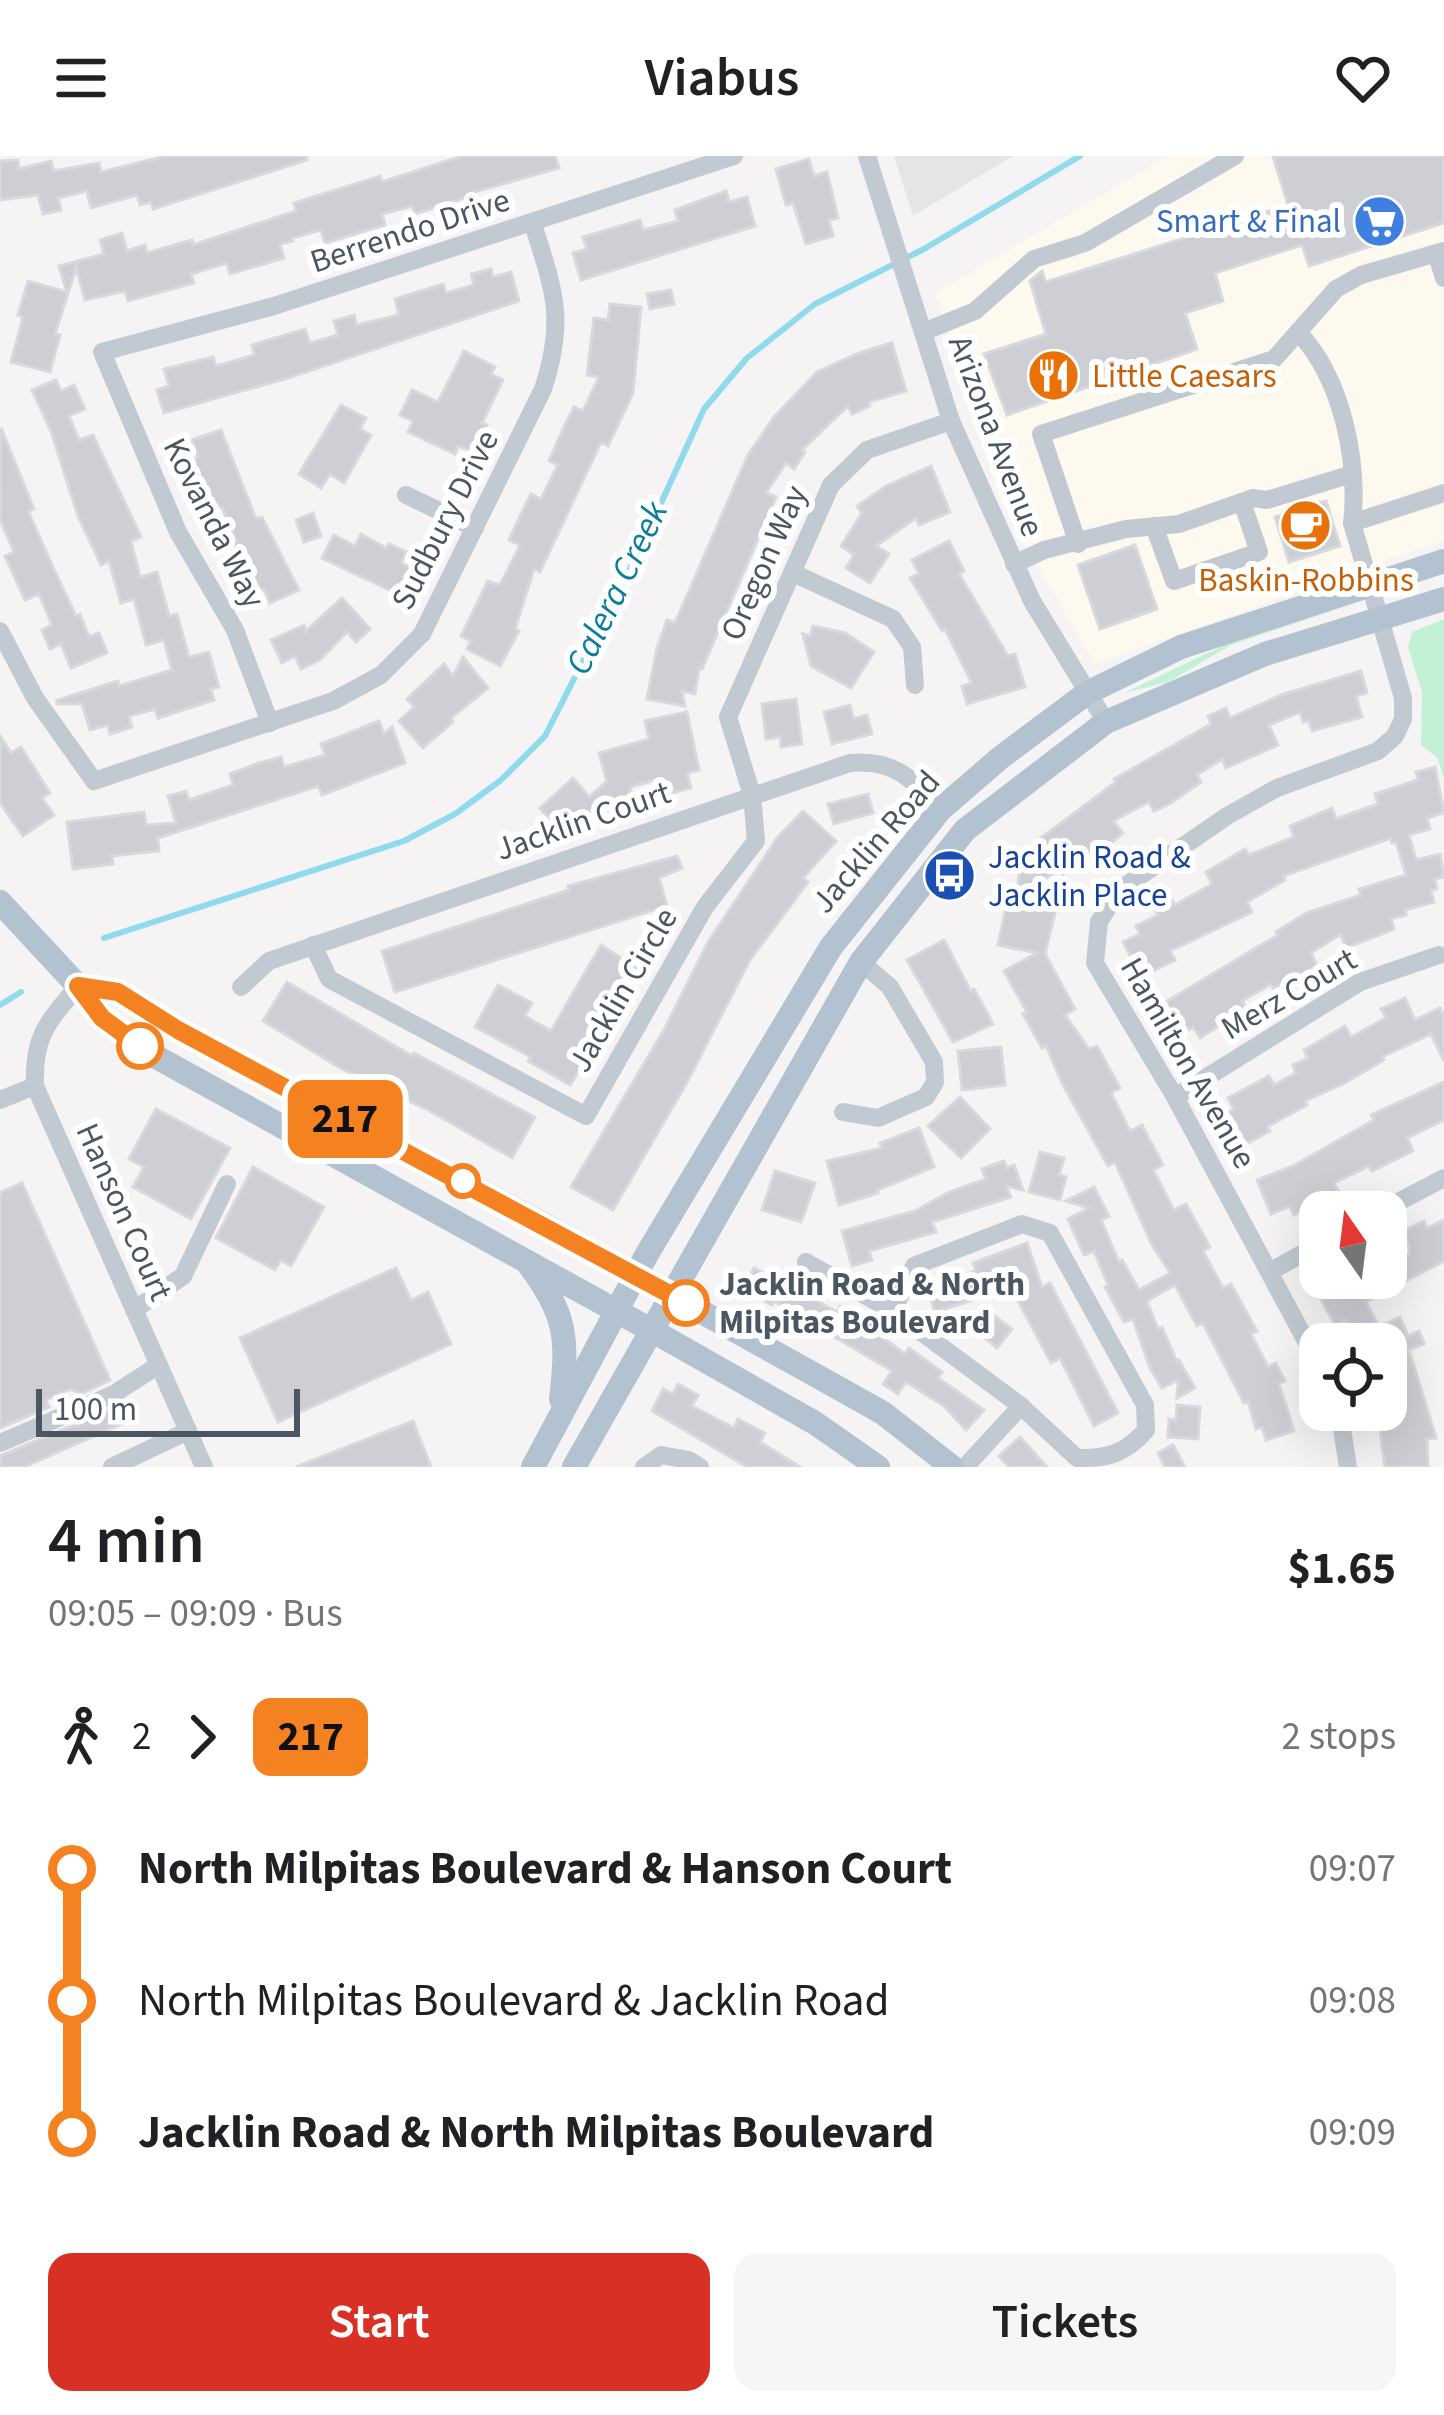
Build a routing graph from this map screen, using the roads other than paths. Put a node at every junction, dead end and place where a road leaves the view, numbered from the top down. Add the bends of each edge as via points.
1 (734, 156) edge
2 (867, 156) edge
3 (1235, 156) edge
4 (533, 224) junction
5 (1440, 252) edge
6 (1444, 278) edge
7 (923, 332) junction
8 (1298, 332) junction
9 (102, 352) joint
10 (951, 421) junction
11 (1352, 474) junction
12 (1444, 493) edge
13 (406, 495) dead end
14 (1242, 502) junction
15 (1352, 523) junction
16 (1154, 526) junction
17 (475, 528) junction
18 (1078, 544) junction
19 (1444, 560) edge
20 (1014, 564) junction
21 (793, 573) junction
22 (1370, 584) junction
23 (1444, 599) edge
24 (1381, 618) junction
25 (0, 631) edge
26 (915, 685) dead end
27 (1087, 693) junction
28 (1106, 722) junction
29 (270, 723) junction
30 (752, 795) junction
31 (940, 810) junction
32 (2, 908) edge
33 (313, 945) junction
34 (1439, 955) dead end
35 (861, 962) junction
36 (78, 986) junction
37 (241, 987) dead end
38 (35, 1086) junction
39 (1175, 1097) junction
40 (0, 1100) edge
41 (843, 1112) dead end
42 (1444, 1178) edge
43 (226, 1184) dead end
44 (1407, 1197) edge
45 (1299, 1256) edge
46 (524, 1258) junction
47 (806, 1262) dead end
48 (1271, 1271) junction
49 (635, 1275) junction
50 (671, 1294) junction
51 (134, 1310) junction
52 (616, 1310) junction
53 (893, 1311) junction
54 (1299, 1326) edge
55 (651, 1330) junction
56 (159, 1365) junction
57 (1021, 1406) junction
58 (560, 1417) junction
59 (188, 1431) junction
60 (1342, 1431) edge
61 (0, 1443) edge
62 (135, 1462) edge
63 (112, 1467) edge
64 (204, 1467) edge
65 (533, 1467) edge
66 (574, 1467) edge
67 (644, 1467) edge
68 (700, 1467) edge
69 (878, 1467) edge
70 (952, 1467) edge
71 (965, 1467) edge
72 (1348, 1467) edge

1 - 4 street, Berrendo Drive
2 - 7 street, Arizona Avenue
3 - 7 street via 1085,243 1034,259 975,311
4 - 9 street, Berrendo Drive
4 - 17 street, Sudbury Drive via 554,292 555,354
5 - 6 street
5 - 8 street via 1360,275
7 - 10 street, Arizona Avenue
8 - 11 street, Hamilton Avenue via 1330,383
8 - 18 street via 1274,359 1041,434
9 - 29 street, Kovanda Way via 178,532 235,630
10 - 20 street, Arizona Avenue
10 - 21 street, Oregon Way via 867,450 831,485
11 - 14 street
11 - 15 street, Hamilton Avenue
12 - 15 street
13 - 17 street
14 - 16 street
14 - 16 street via 1259,552 1174,581
15 - 22 street, Hamilton Avenue
16 - 18 street
17 - 29 street, Sudbury Drive via 422,634 381,675
18 - 20 street
19 - 22 main road, Jacklin Road
20 - 27 street, Arizona Avenue
21 - 26 street via 893,620 912,647
21 - 30 street, Oregon Way via 728,717
22 - 24 street, Hamilton Avenue
22 - 27 main road, Jacklin Road via 1181,647
23 - 24 main road, Jacklin Road
24 - 28 main road, Jacklin Road via 1265,654
24 - 39 street, Hamilton Avenue via 1403,698 1395,736 1378,751 1227,816 1118,891 1099,922 1096,963
25 - 29 street, Sudbury Drive via 94,782
27 - 28 street, Arizona Avenue
27 - 31 main road, Jacklin Road
28 - 35 main road, Jacklin Road via 965,830
30 - 31 street, Jacklin Court via 871,761 893,765
30 - 33 street, Jacklin Court
30 - 33 street, Jacklin Circle via 756,842 705,907 586,1116 329,979
31 - 49 main road, Jacklin Road via 831,947
32 - 36 main road
33 - 37 street, Jacklin Court via 269,961
34 - 39 street, Merz Court via 1360,982
35 - 41 street via 890,988 934,1062 935,1082 926,1097 878,1118
35 - 50 main road, Jacklin Road
36 - 38 street via 34,1051
36 - 46 main road via 102,1018 149,1053
36 - 49 main road via 118,992
38 - 40 street
38 - 51 street, Hanson Court
39 - 48 street, Hamilton Avenue
42 - 44 street
43 - 51 street via 183,1276
45 - 48 street
46 - 52 main road
46 - 58 main road via 565,1327
47 - 53 street
48 - 54 street, Hamilton Avenue
49 - 50 main road
49 - 52 main road, Jacklin Road
50 - 55 main road, Jacklin Road
50 - 70 main road via 883,1413
51 - 56 street, Hanson Court
52 - 55 main road
52 - 58 main road, Jacklin Road
53 - 57 street
53 - 57 street via 914,1266 1022,1224 1050,1233 1145,1405 1146,1430 1130,1450 1077,1458
55 - 66 main road, Jacklin Road
55 - 69 main road
56 - 59 street, Hanson Court
56 - 61 street via 112,1395
57 - 71 street
58 - 65 main road, Jacklin Road
59 - 62 street
59 - 64 street, Hanson Court
60 - 72 street
62 - 63 street
67 - 68 street via 661,1455

